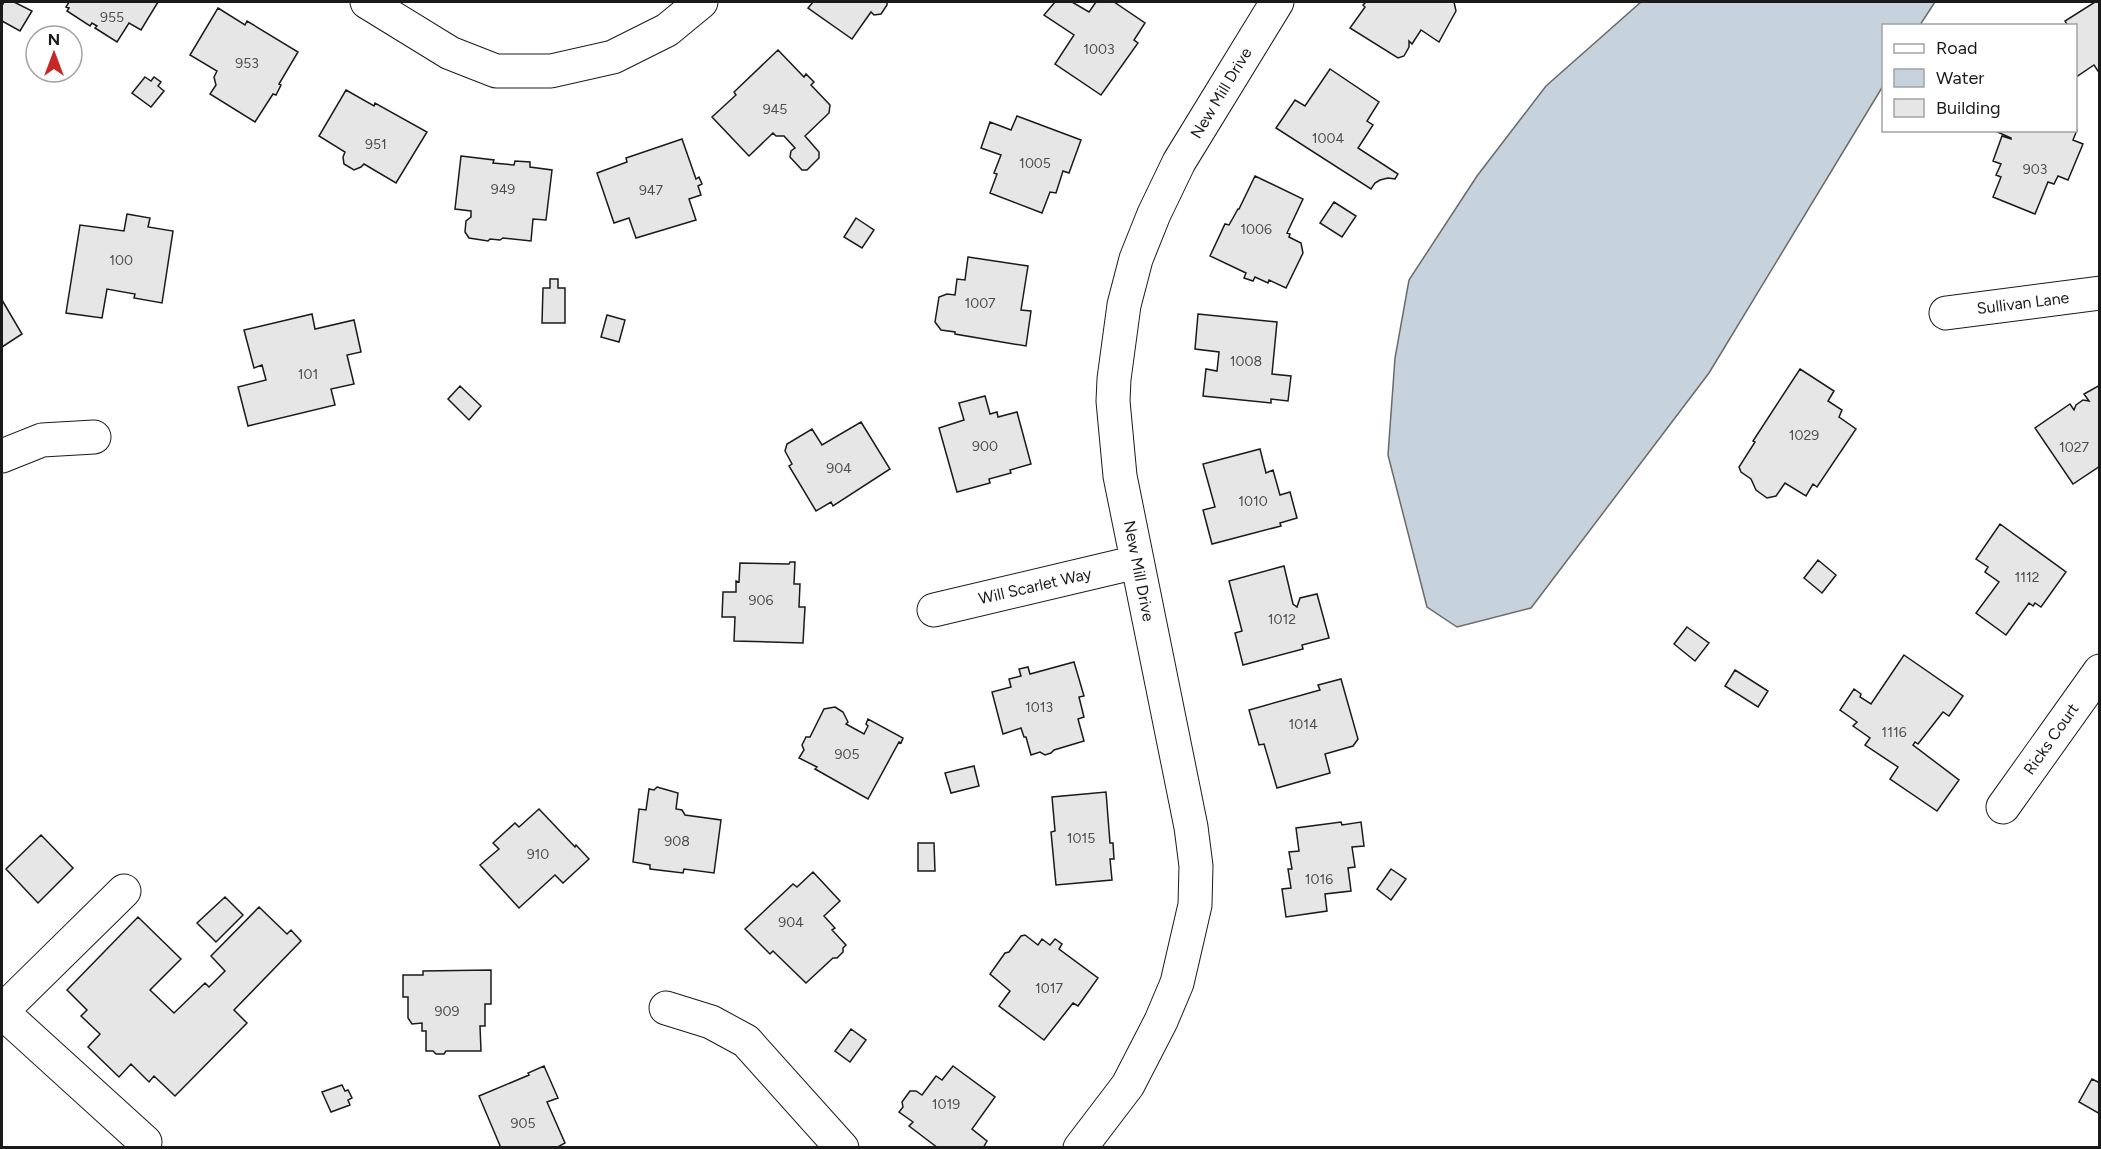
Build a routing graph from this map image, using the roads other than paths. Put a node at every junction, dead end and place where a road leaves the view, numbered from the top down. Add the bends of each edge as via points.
1 (367, 2) edge
2 (701, 2) edge
3 (1277, 2) edge
4 (2100, 293) edge
5 (1946, 313) dead end
6 (94, 437) dead end
7 (2, 456) edge
8 (1137, 562) junction
9 (933, 610) dead end
10 (2100, 671) edge
11 (2003, 807) dead end
12 (124, 891) dead end
13 (666, 1008) dead end
14 (2, 1011) edge
15 (145, 1142) dead end
16 (843, 1148) edge
17 (1080, 1148) edge

1 - 2 street via 450,53 496,71 551,71 613,57 667,30
3 - 8 street, New Mill Drive via 1179,162 1136,259 1124,305 1113,401 1120,476
4 - 5 street, Sullivan Lane
6 - 7 street via 42,440
8 - 9 street, Will Scarlet Way
8 - 17 street, New Mill Drive via 1191,827 1195,905 1176,983 1161,1021 1128,1085
10 - 11 street, Ricks Court
12 - 14 street
13 - 16 street via 711,1022 746,1041
14 - 15 street

